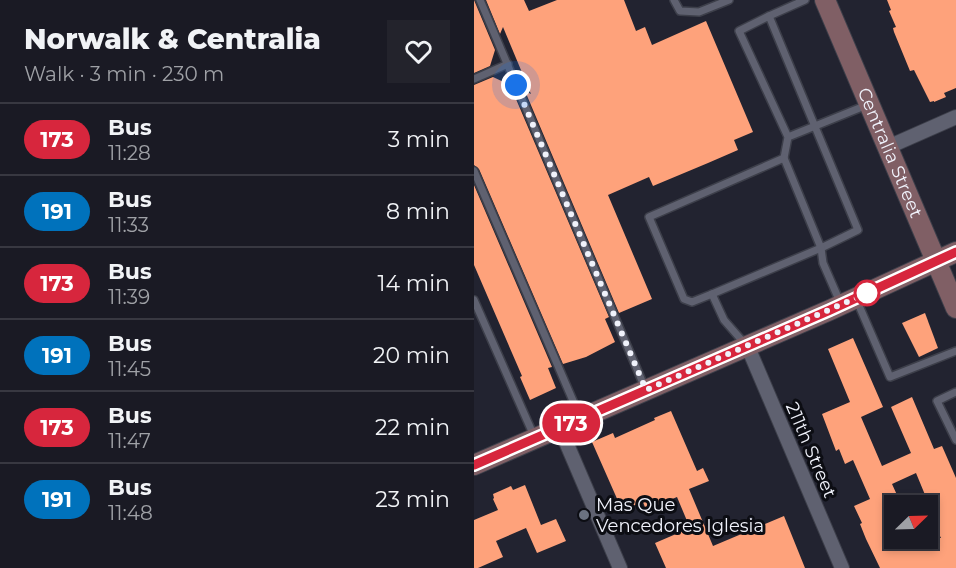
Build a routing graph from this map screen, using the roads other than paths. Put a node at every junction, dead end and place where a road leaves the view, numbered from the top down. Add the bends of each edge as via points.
1 (480, 0) edge
2 (674, 0) edge
3 (729, 0) edge
4 (805, 0) edge
5 (825, 0) edge
6 (769, 16) junction
7 (508, 64) junction
8 (474, 79) edge
9 (869, 104) junction
10 (956, 117) edge
11 (815, 126) junction
12 (788, 137) junction
13 (888, 147) junction
14 (784, 158) junction
15 (474, 171) edge
16 (821, 248) junction
17 (956, 252) edge
18 (936, 260) junction
19 (712, 294) junction
20 (474, 300) edge
21 (848, 301) junction
22 (956, 308) edge
23 (747, 345) junction
24 (956, 351) edge
25 (646, 390) junction
26 (956, 392) edge
27 (580, 419) junction
28 (560, 428) junction
29 (535, 439) junction
30 (956, 440) edge
31 (474, 465) edge
32 (620, 568) edge
33 (842, 568) edge

1 - 7 lane
2 - 3 lane via 680,11 699,12
4 - 6 lane
5 - 9 main road, Centralia Street
6 - 11 lane
6 - 12 lane via 739,31
7 - 8 lane
7 - 25 lane
9 - 11 lane
9 - 13 main road, Centralia Street
10 - 13 street
11 - 12 lane
11 - 16 lane via 858,230
12 - 14 lane
13 - 18 main road, Centralia Street
14 - 16 lane
14 - 19 lane via 649,217 684,299 692,302
15 - 27 lane
16 - 19 lane
16 - 21 lane via 823,264
17 - 18 main road
18 - 21 main road
18 - 22 main road, Centralia Street
19 - 23 lane via 724,320
20 - 29 lane
21 - 23 main road
21 - 24 lane via 890,377
23 - 25 main road
23 - 33 street, 211th Street
25 - 27 main road
26 - 30 lane via 937,400
27 - 28 main road
28 - 29 main road
28 - 32 street
29 - 31 main road

